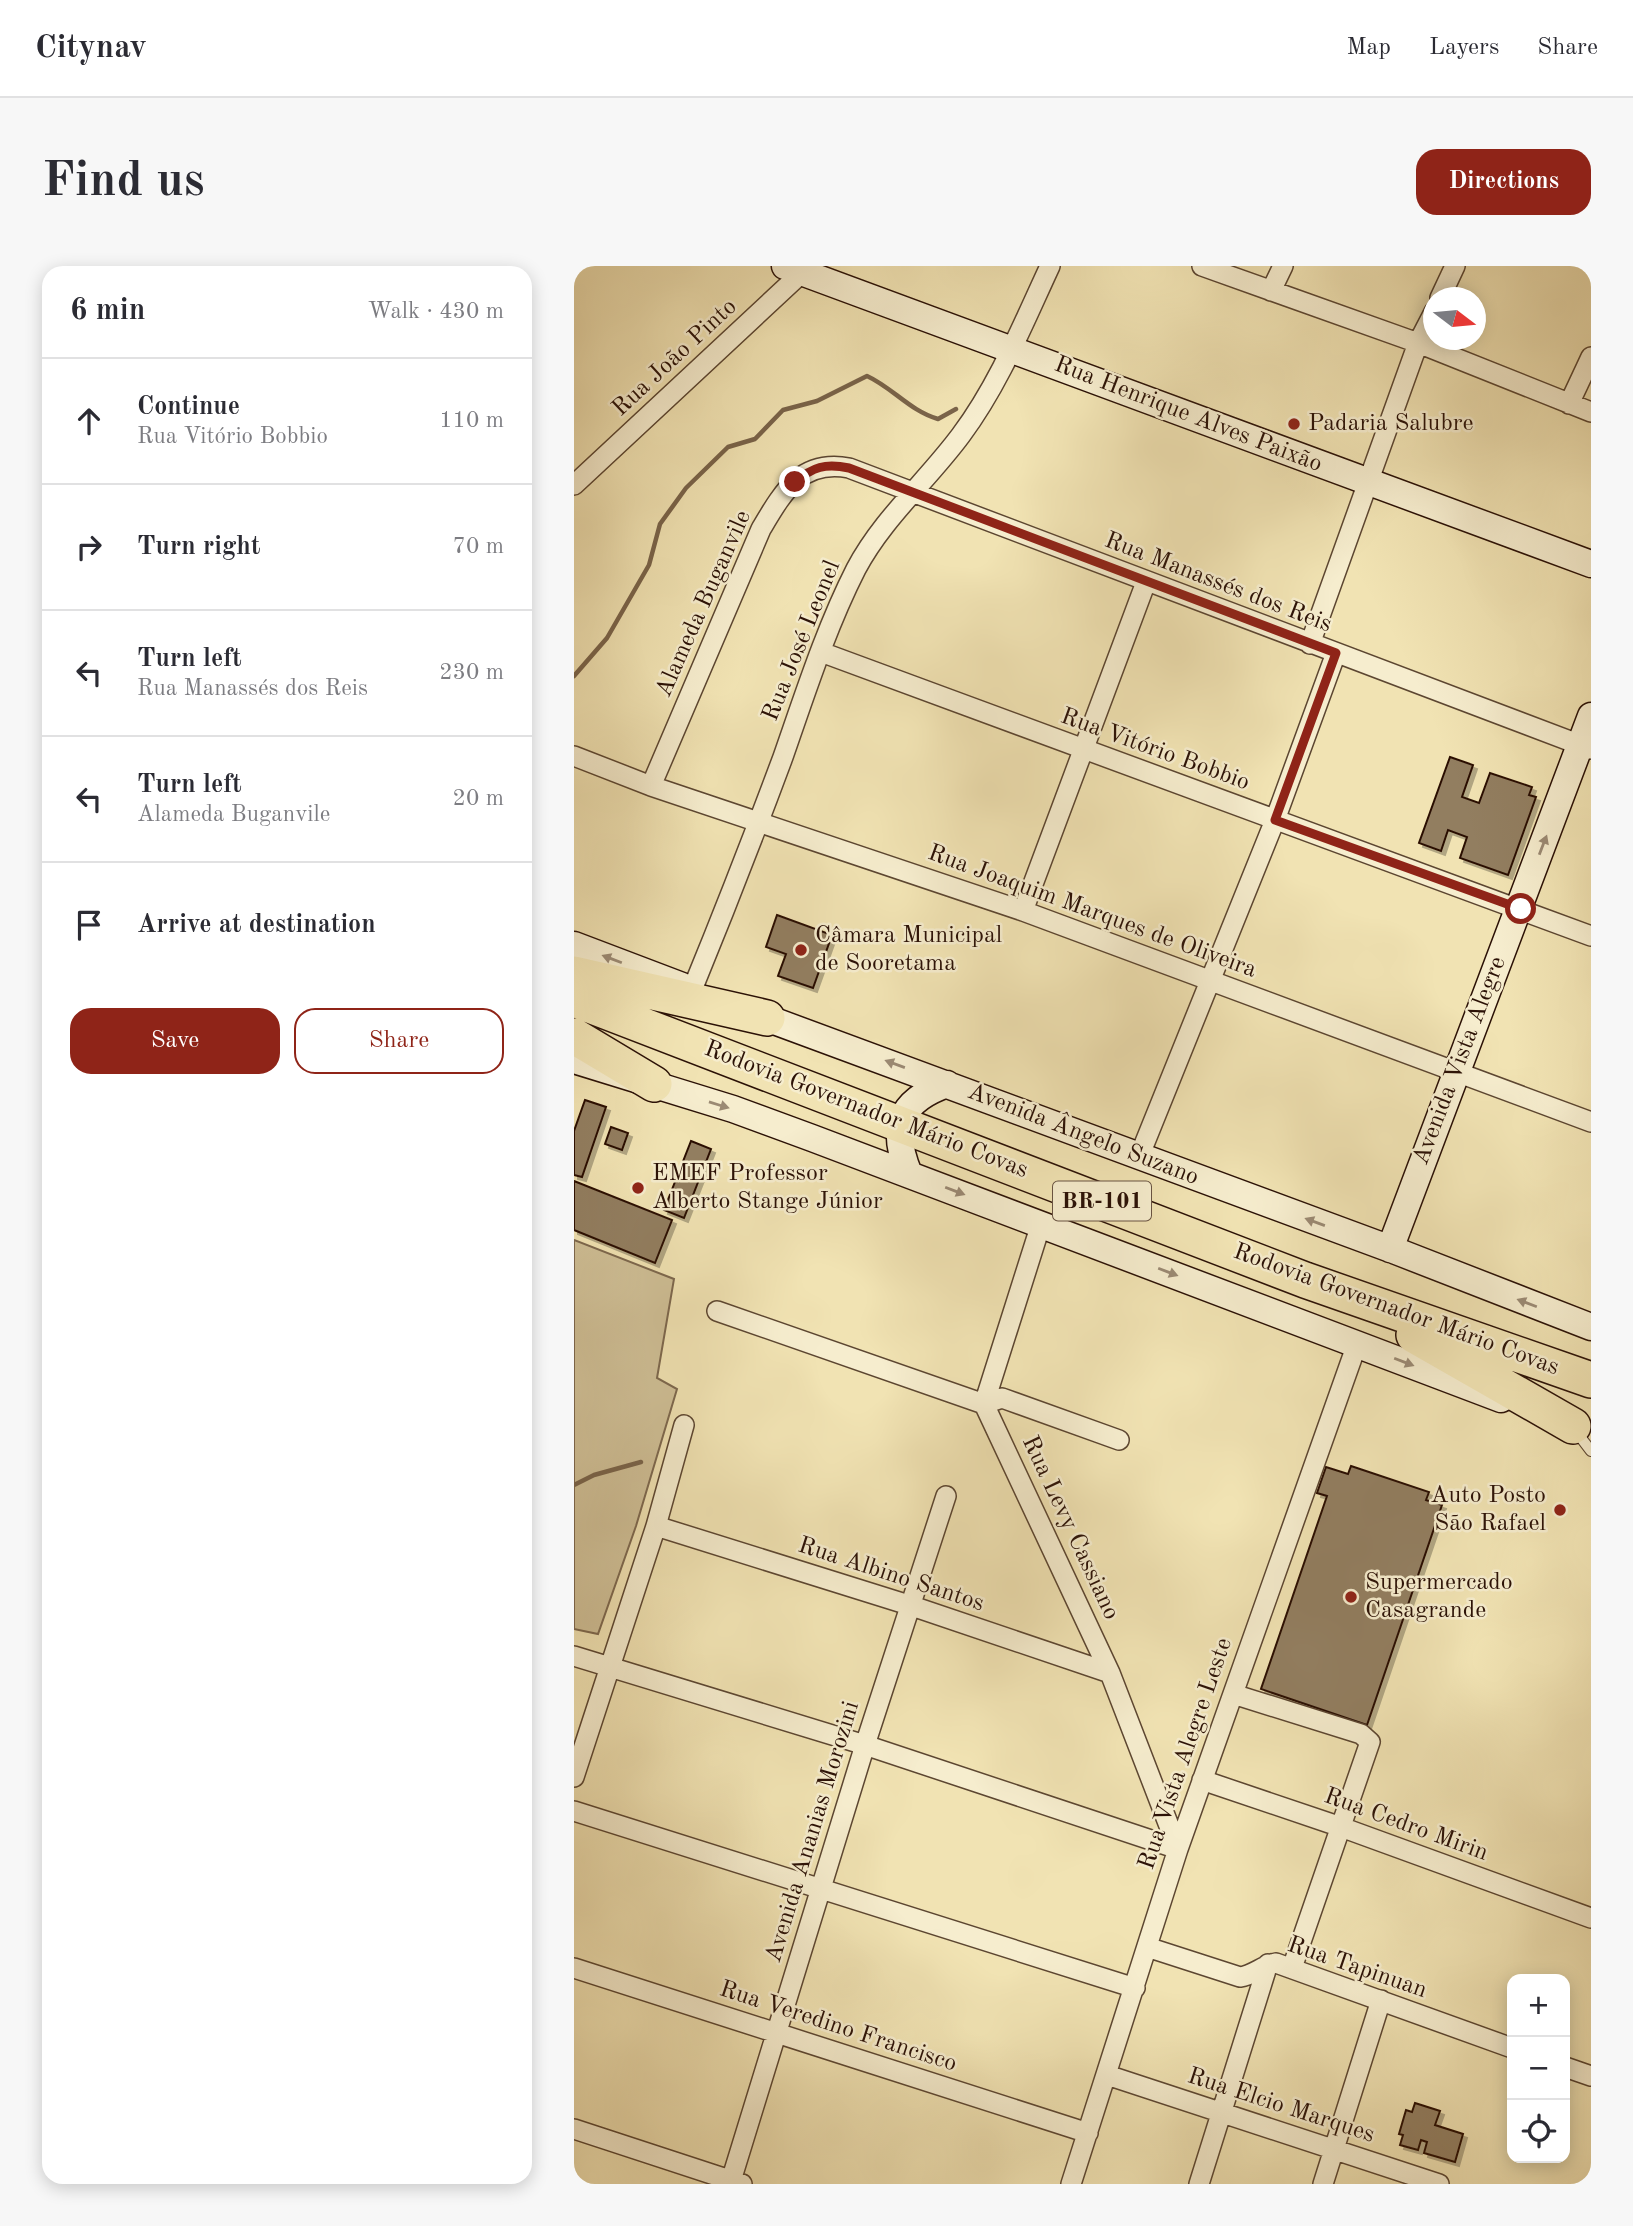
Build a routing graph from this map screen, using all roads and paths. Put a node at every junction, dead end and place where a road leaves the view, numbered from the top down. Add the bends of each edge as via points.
1 (1050, 266) edge
2 (1202, 266) edge
3 (1283, 266) edge
4 (1455, 266) edge
5 (799, 268) edge
6 (1445, 287) edge
7 (1271, 291) junction
8 (1423, 333) edge
9 (1418, 344) junction
10 (1012, 349) junction
11 (1591, 357) edge
12 (1569, 404) junction
13 (1591, 412) edge
14 (828, 464) joint
15 (1368, 483) junction
16 (574, 485) edge
17 (910, 493) junction
18 (1591, 565) edge
19 (1146, 582) junction
20 (1310, 644) junction
21 (821, 652) junction
22 (1336, 653) junction
23 (1591, 716) edge
24 (1586, 747) edge
25 (1083, 751) junction
26 (574, 756) edge
27 (651, 786) junction
28 (1275, 820) junction
29 (759, 822) junction
30 (1518, 908) junction
31 (1023, 911) junction
32 (1591, 936) edge
33 (574, 945) edge
34 (574, 974) edge
35 (1211, 981) junction
36 (692, 990) junction
37 (574, 999) edge
38 (767, 1018) junction
39 (574, 1036) edge
40 (574, 1060) edge
41 (1456, 1071) junction
42 (654, 1084) junction
43 (947, 1084) junction
44 (900, 1122) junction
45 (1591, 1122) edge
46 (1139, 1157) junction
47 (909, 1174) junction
48 (1041, 1224) junction
49 (1390, 1250) junction
50 (1305, 1279) junction
51 (717, 1311) dead end
52 (1591, 1327) edge
53 (1357, 1344) junction
54 (1591, 1380) edge
55 (984, 1404) junction
56 (684, 1424) dead end
57 (1585, 1437) edge
58 (1119, 1440) dead end
59 (946, 1496) dead end
60 (656, 1526) junction
61 (912, 1606) junction
62 (574, 1656) edge
63 (610, 1668) junction
64 (1110, 1673) junction
65 (1233, 1693) junction
66 (865, 1745) junction
67 (574, 1777) edge
68 (1202, 1780) junction
69 (574, 1811) edge
70 (1341, 1827) junction
71 (1178, 1849) junction
72 (821, 1887) junction
73 (1591, 1918) edge
74 (1147, 1947) junction
75 (1268, 1964) junction
76 (574, 1968) edge
77 (1292, 1968) junction
78 (1135, 1988) junction
79 (1381, 2000) junction
80 (777, 2033) junction
81 (1507, 2046) edge
82 (1570, 2069) edge
83 (1107, 2075) junction
84 (1591, 2076) edge
85 (1222, 2111) junction
86 (574, 2129) edge
87 (1088, 2133) junction
88 (1334, 2148) junction
89 (734, 2183) edge
90 (1071, 2184) edge
91 (1199, 2184) edge
92 (1323, 2184) edge
93 (1438, 2184) edge

1 - 10 street, Rua José Leonel
2 - 7 street
3 - 7 street
4 - 6 street
5 - 10 main road, Rua Henrique Alves Paixão
5 - 16 street, Rua João Pinto
7 - 9 street
8 - 9 street
9 - 12 street
9 - 15 street
10 - 15 main road, Rua Henrique Alves Paixão
10 - 17 street, Rua José Leonel via 960,436
11 - 12 street
12 - 13 street
14 - 17 street, Rua Manassés dos Reis
14 - 27 street, Alameda Buganvile via 795,482 761,529
15 - 18 main road, Rua Henrique Alves Paixão
15 - 20 street
17 - 19 street, Rua Manassés dos Reis
17 - 21 street, Rua José Leonel via 858,566
19 - 20 street, Rua Manassés dos Reis
19 - 25 street
20 - 22 street, Rua Manassés dos Reis
21 - 25 street, Rua Vitório Bobbio
21 - 29 street, Rua José Leonel
22 - 24 street, Rua Manassés dos Reis
22 - 28 street
23 - 24 main road, Avenida Vista Alegre
30 -> 24 main road, Avenida Vista Alegre
25 - 28 street, Rua Vitório Bobbio
25 - 31 street
26 - 27 street, Rua Joaquim Marques de Oliveira
27 - 29 street, Rua Joaquim Marques de Oliveira
28 - 30 street, Rua Vitório Bobbio
28 - 35 street
29 - 31 street, Rua Joaquim Marques de Oliveira
29 - 36 street, Rua José Leonel
30 - 32 street, Rua Vitório Bobbio
30 - 41 main road, Avenida Vista Alegre
31 - 35 street, Rua Joaquim Marques de Oliveira
36 -> 33 main road, Avenida Ângelo Suzano
34 - 38 highway
35 - 41 street, Rua Joaquim Marques de Oliveira
35 - 46 street
36 - 38 main road, Avenida Ângelo Suzano
37 - 44 highway, Rodovia Governador Mário Covas / BR-101
43 -> 38 main road, Avenida Ângelo Suzano
39 - 42 highway
40 - 42 main road
41 - 45 street, Rua Joaquim Marques de Oliveira
41 - 49 main road, Avenida Vista Alegre
42 -> 47 main road
43 - 44 main road via 927,1091 911,1104
43 - 46 main road, Avenida Ângelo Suzano
44 - 47 main road via 901,1149
44 - 50 highway, Rodovia Governador Mário Covas / BR-101
49 -> 46 main road, Avenida Ângelo Suzano
47 -> 48 main road
48 -> 53 main road
48 - 55 street
52 -> 49 main road, Avenida Ângelo Suzano
50 - 54 highway, Rodovia Governador Mário Covas / BR-101
50 - 57 highway via 1402,1328
51 - 55 street
53 -> 57 main road
53 - 65 street, Rua Vista Alegre Leste
55 - 58 street via 1002,1398
55 - 64 street, Rua Levy Cassiano
56 - 60 street
59 - 61 street, Avenida Ananias Morozini
60 - 61 street, Rua Albino Santos
60 - 63 street
61 - 64 street, Rua Albino Santos
61 - 66 street, Avenida Ananias Morozini
62 - 63 street
63 - 66 street
63 - 67 street
64 - 71 street, Rua Levy Cassiano
65 - 68 street, Rua Vista Alegre Leste
65 - 70 street via 1361,1734 1370,1742
66 - 71 street
66 - 72 street, Avenida Ananias Morozini
68 - 70 street, Rua Cedro Mirin
68 - 71 street, Rua Vista Alegre Leste
69 - 72 street
70 - 73 street, Rua Cedro Mirin
70 - 77 street
71 - 74 street, Rua Vista Alegre Leste
72 - 78 street
72 - 80 street, Avenida Ananias Morozini
74 - 75 street, Rua Tapinuan via 1240,1978 1255,1975
74 - 78 street, Rua Vista Alegre Leste
75 - 77 street, Rua Tapinuan
75 - 85 street
76 - 80 street, Rua Veredino Francisco
77 - 79 street, Rua Tapinuan
78 - 83 street, Rua Vista Alegre Leste
79 - 81 street, Rua Tapinuan
79 - 88 street
80 - 87 street, Rua Veredino Francisco
80 - 89 street, Avenida Ananias Morozini
82 - 84 street
83 - 85 street, Rua Elcio Marques
83 - 87 street, Rua Vista Alegre Leste
85 - 88 street, Rua Elcio Marques
85 - 91 street
86 - 89 street
87 - 90 street, Rua Vista Alegre Leste
88 - 92 street
88 - 93 street, Rua Elcio Marques

